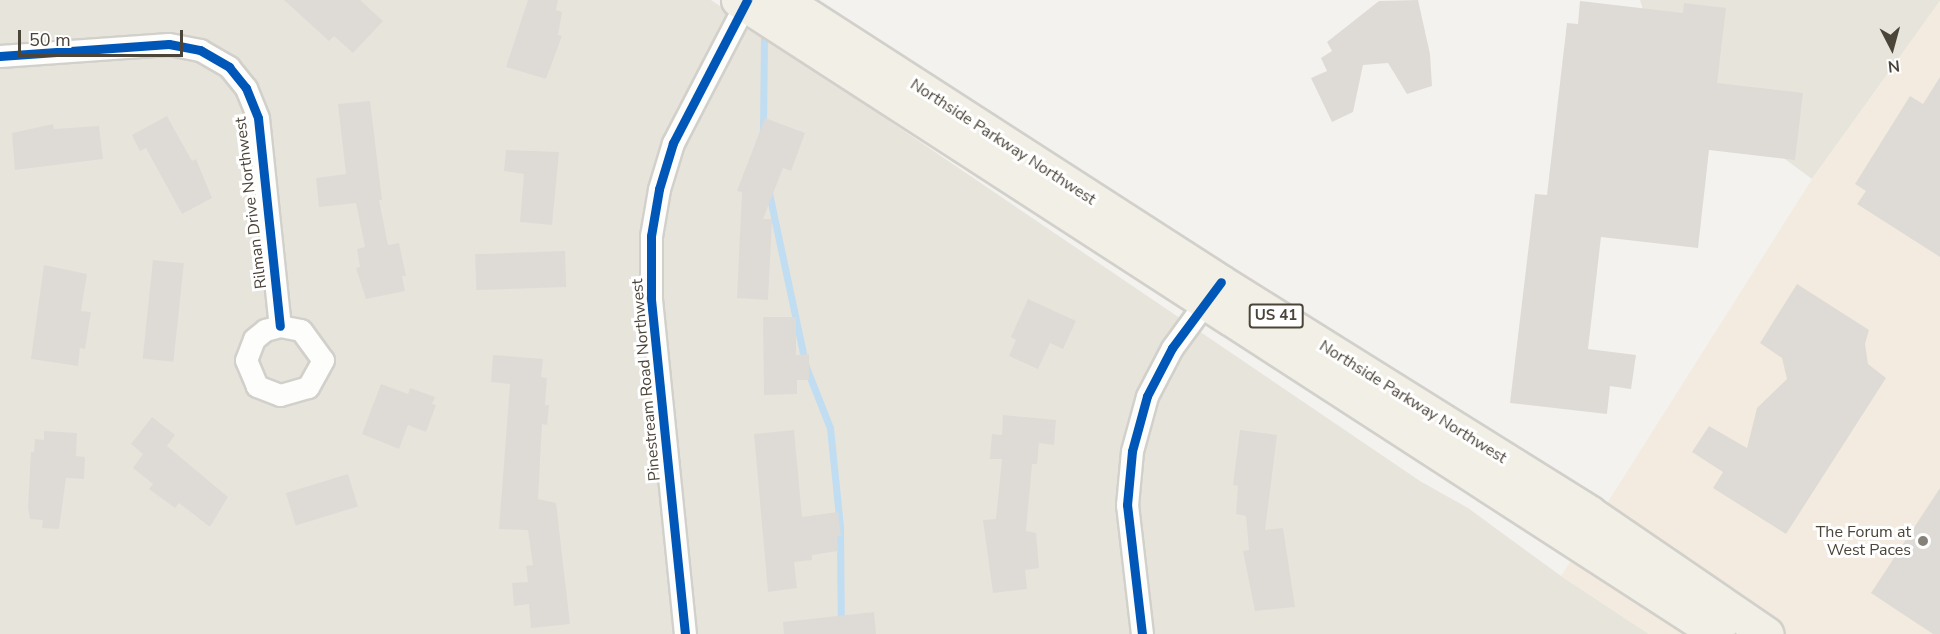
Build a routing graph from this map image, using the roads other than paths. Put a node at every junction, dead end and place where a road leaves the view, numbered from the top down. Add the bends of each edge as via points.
1 (784, 0) edge
2 (743, 1) edge
3 (0, 56) edge
4 (1213, 292) junction
5 (280, 326) dead end
6 (685, 634) edge
7 (1142, 634) edge
8 (1718, 634) edge
9 (1767, 634) edge

1 - 4 main road, Northside Parkway Northwest / US 41
2 - 4 main road, Northside Parkway Northwest / US 41
2 - 6 street, Pinestream Road Northwest via 673,143 659,189 651,237 651,297
3 - 5 street, Rilman Drive Northwest via 168,44 200,50 229,67 246,88 258,118
4 - 7 street via 1172,348 1148,396 1131,451 1127,505
4 - 8 main road, Northside Parkway Northwest / US 41
4 - 9 main road, Northside Parkway Northwest / US 41 via 1590,513

